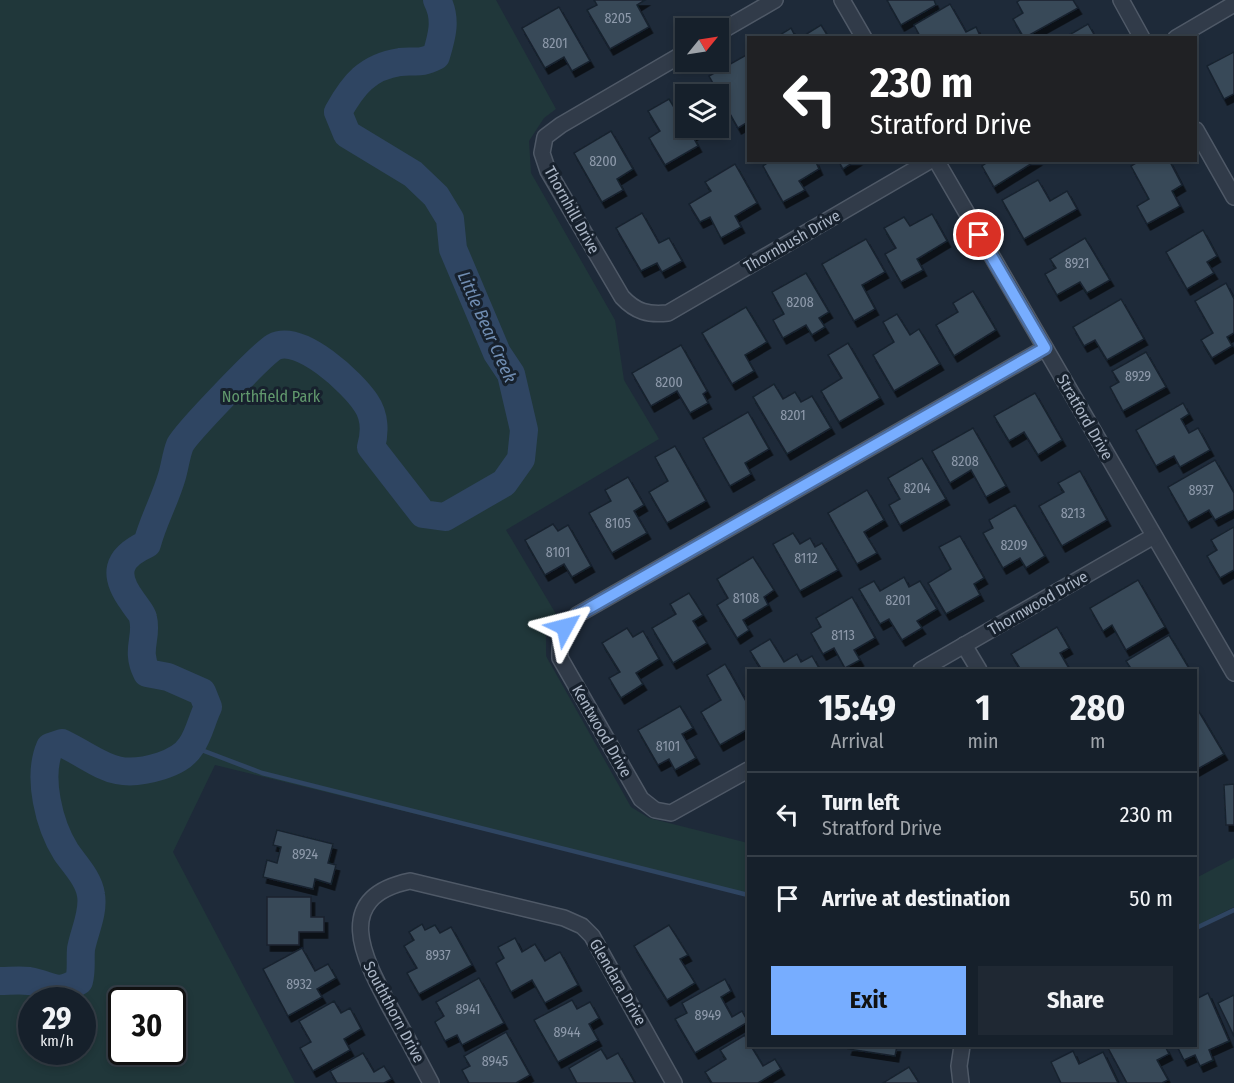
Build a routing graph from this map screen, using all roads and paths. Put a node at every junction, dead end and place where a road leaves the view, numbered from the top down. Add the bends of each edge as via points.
1 (775, 0) edge
2 (842, 0) edge
3 (1120, 0) edge
4 (1234, 4) edge
5 (729, 27) edge
6 (863, 36) edge
7 (1141, 36) edge
8 (1179, 36) edge
9 (675, 58) edge
10 (1197, 132) edge
11 (928, 162) edge
12 (937, 162) edge
13 (1234, 197) edge
14 (651, 315) joint
15 (1045, 348) junction
16 (1154, 536) junction
17 (964, 645) junction
18 (923, 669) edge
19 (978, 669) edge
20 (1234, 672) edge
21 (747, 771) edge
22 (430, 886) joint
23 (962, 1047) edge
24 (431, 1083) edge
25 (674, 1083) edge
26 (962, 1083) edge

1 - 5 street
2 - 6 street
3 - 7 street
4 - 8 street
9 - 14 street, Thornhill Drive via 561,124 545,137 542,153 548,171 622,297 634,309
10 - 13 street
11 - 14 street, Thornbush Drive via 668,313
12 - 15 street, Stratford Drive
15 - 16 street, Stratford Drive
15 - 21 street, Kentwood Drive via 577,615 565,627 559,644 560,658 641,799 655,810 671,813
16 - 17 street, Thornwood Drive
16 - 20 street, Stratford Drive
17 - 18 street, Thornwood Drive
17 - 19 street
22 - 24 street, Souththorn Drive via 410,881 395,884 370,901 361,921 360,940 366,963
22 - 25 street, Glendara Drive via 564,918 582,926 599,946
23 - 26 street

